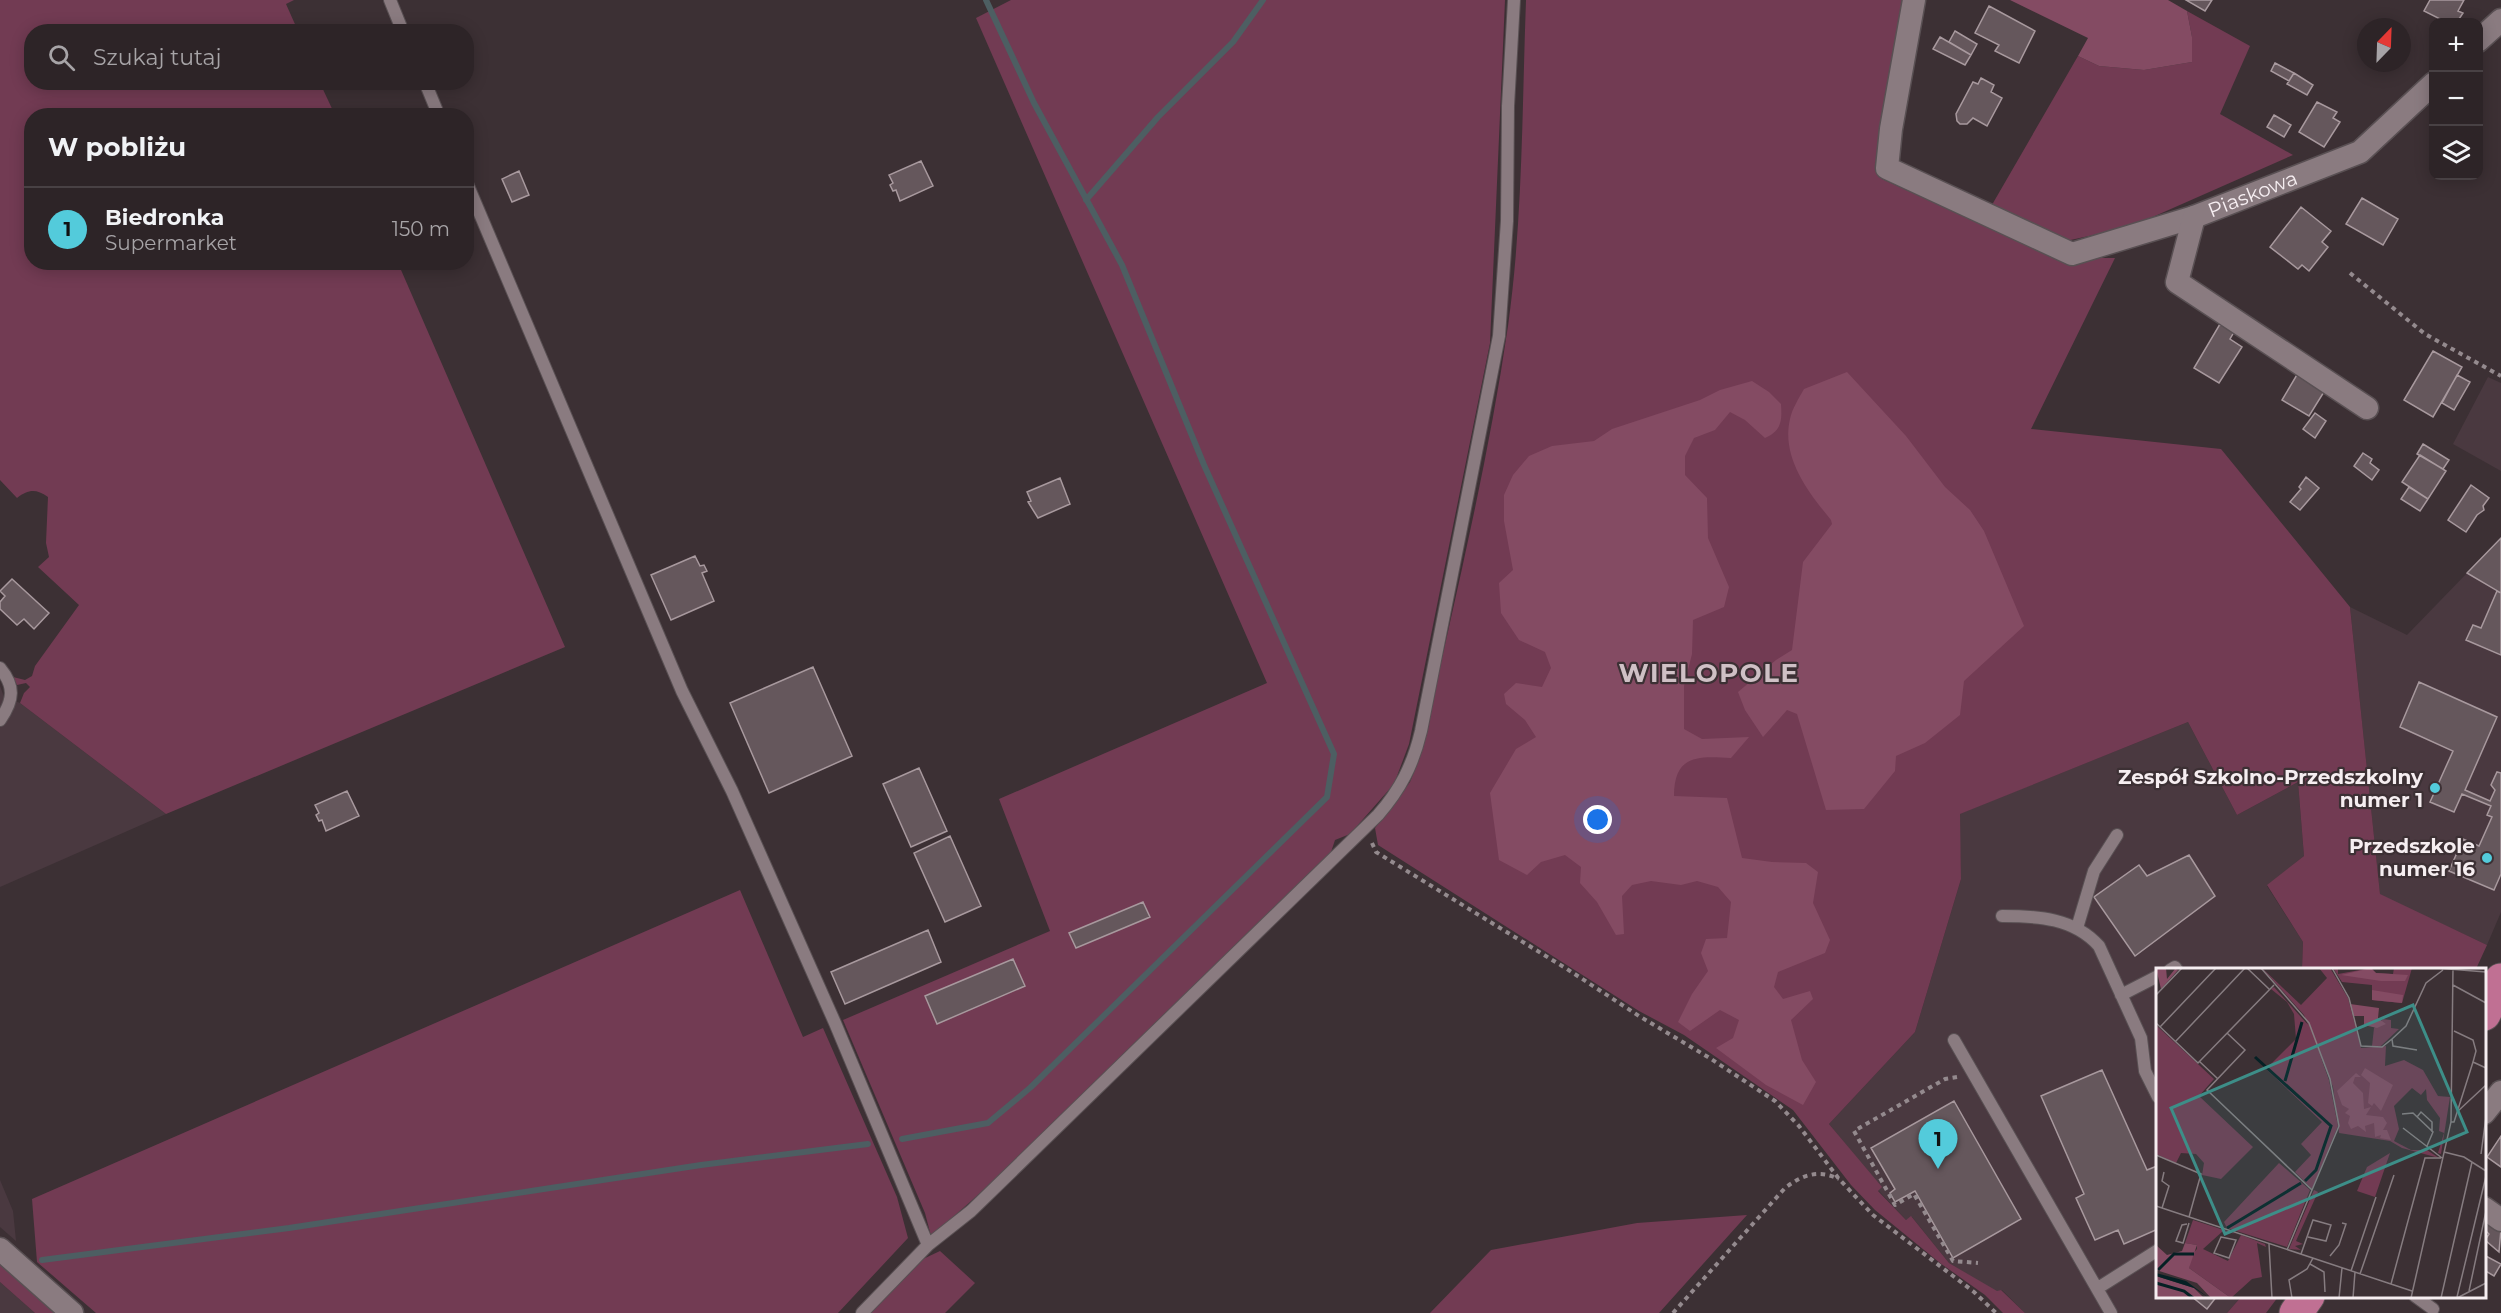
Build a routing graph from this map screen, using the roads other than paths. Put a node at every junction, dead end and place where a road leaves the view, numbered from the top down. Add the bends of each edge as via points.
1 (390, 0) edge
2 (1514, 0) edge
3 (1914, 0) edge
4 (2501, 20) edge
5 (400, 24) edge
6 (2483, 36) edge
7 (2429, 87) edge
8 (428, 90) edge
9 (436, 108) edge
10 (474, 201) edge
11 (2194, 217) junction
12 (2367, 408) dead end
13 (0, 668) edge
14 (0, 720) edge
15 (2117, 835) dead end
16 (2002, 916) dead end
17 (2077, 928) junction
18 (2156, 976) edge
19 (2501, 980) edge
20 (2121, 994) junction
21 (2486, 1010) edge
22 (1954, 1040) dead end
23 (2156, 1096) edge
24 (2486, 1209) edge
25 (2501, 1220) edge
26 (928, 1245) junction
27 (0, 1249) edge
28 (2156, 1251) edge
29 (2098, 1288) junction
30 (2307, 1298) edge
31 (2418, 1298) edge
32 (2433, 1309) dead end
33 (72, 1313) edge
34 (862, 1313) edge
35 (2111, 1313) edge
36 (2296, 1313) edge

1 - 5 lane
2 - 26 lane via 1499,336 1416,751 1404,782 1372,821 971,1211
3 - 11 street via 1887,168 2072,254
4 - 6 street
7 - 11 street, Piaskowa via 2360,152
8 - 9 lane
10 - 26 lane via 681,691 746,823
11 - 12 street, Piaskowa via 2177,282
13 - 14 lane via 13,691
15 - 17 lane via 2094,872
16 - 17 lane via 2028,916
17 - 20 lane via 2099,946
18 - 20 lane
19 - 21 main road
20 - 23 lane via 2141,1038 2145,1071
22 - 29 lane
24 - 25 street
26 - 34 lane
27 - 33 street
28 - 29 lane
29 - 35 lane
30 - 36 main road
31 - 32 lane

